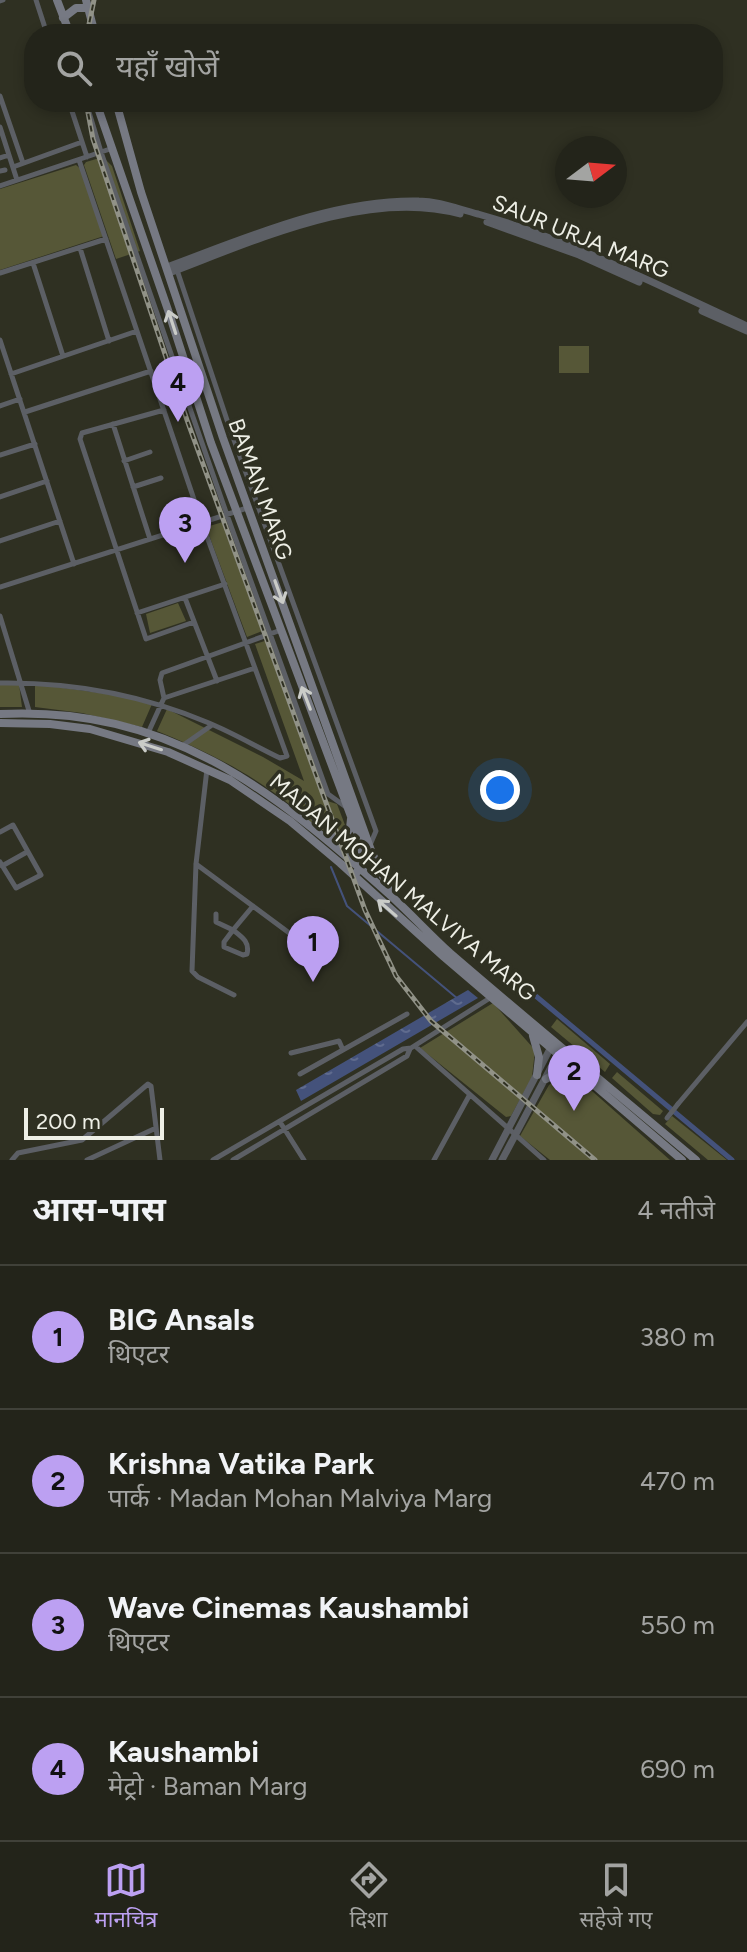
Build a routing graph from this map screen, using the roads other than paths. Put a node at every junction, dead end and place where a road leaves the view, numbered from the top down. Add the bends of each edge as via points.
1 (36, 0) edge
2 (57, 0) edge
3 (86, 4) edge
4 (63, 18) junction
5 (44, 24) edge
6 (66, 24) edge
7 (92, 24) edge
8 (0, 96) edge
9 (72, 112) edge
10 (89, 112) edge
11 (100, 112) edge
12 (116, 112) edge
13 (0, 127) edge
14 (82, 142) junction
15 (113, 148) junction
16 (101, 152) junction
17 (9, 155) junction
18 (87, 157) junction
19 (0, 158) edge
20 (79, 160) junction
21 (23, 163) junction
22 (13, 167) junction
23 (17, 180) junction
24 (0, 186) edge
25 (106, 239) junction
26 (80, 248) junction
27 (33, 263) junction
28 (172, 269) junction
29 (0, 273) edge
30 (747, 328) edge
31 (137, 331) junction
32 (0, 340) edge
33 (109, 341) junction
34 (195, 352) junction
35 (183, 355) junction
36 (63, 356) junction
37 (199, 364) junction
38 (187, 368) junction
39 (8, 371) junction
40 (151, 371) junction
41 (20, 399) junction
42 (0, 406) edge
43 (164, 410) junction
44 (25, 412) junction
45 (113, 424) junction
46 (35, 444) junction
47 (150, 452) dead end
48 (0, 455) edge
49 (124, 461) junction
50 (161, 478) dead end
51 (47, 481) junction
52 (133, 487) junction
53 (0, 497) edge
54 (248, 508) junction
55 (237, 511) junction
56 (227, 515) junction
57 (60, 521) junction
58 (202, 523) junction
59 (150, 539) junction
60 (0, 541) edge
61 (117, 550) junction
62 (74, 564) junction
63 (225, 584) junction
64 (0, 587) edge
65 (185, 598) junction
66 (137, 613) junction
67 (0, 616) edge
68 (194, 622) junction
69 (281, 630) junction
70 (270, 634) junction
71 (246, 643) junction
72 (288, 649) junction
73 (300, 650) junction
74 (207, 656) junction
75 (255, 668) junction
76 (295, 669) junction
77 (217, 681) junction
78 (317, 682) junction
79 (0, 683) edge
80 (21, 683) junction
81 (164, 698) junction
82 (161, 705) junction
83 (0, 714) edge
84 (30, 714) junction
85 (103, 722) junction
86 (0, 723) edge
87 (213, 724) junction
88 (102, 732) junction
89 (148, 733) junction
90 (182, 746) junction
91 (207, 768) junction
92 (362, 793) junction
93 (353, 800) junction
94 (347, 808) junction
95 (351, 819) junction
96 (0, 832) edge
97 (325, 838) junction
98 (371, 850) junction
99 (27, 852) junction
100 (1, 864) edge
101 (196, 864) junction
102 (360, 875) junction
103 (391, 896) junction
104 (253, 906) junction
105 (216, 914) dead end
106 (233, 930) junction
107 (296, 938) dead end
108 (234, 995) dead end
109 (491, 997) junction
110 (407, 1014) dead end
111 (747, 1022) edge
112 (531, 1032) junction
113 (552, 1044) junction
114 (413, 1047) junction
115 (343, 1050) junction
116 (560, 1050) junction
117 (291, 1053) dead end
118 (575, 1069) junction
119 (300, 1074) dead end
120 (541, 1077) junction
121 (469, 1096) junction
122 (280, 1122) junction
123 (156, 1128) junction
124 (284, 1129) junction
125 (509, 1129) junction
126 (656, 1131) junction
127 (515, 1136) junction
128 (228, 1151) junction
129 (300, 1159) edge
130 (12, 1160) edge
131 (87, 1160) edge
132 (160, 1160) edge
133 (213, 1160) edge
134 (233, 1160) edge
135 (434, 1160) edge
136 (492, 1160) edge
137 (502, 1160) edge
138 (544, 1160) edge
139 (682, 1160) edge
140 (696, 1160) edge

1 - 5 street
2 - 4 main road
3 - 4 main road
3 - 7 main road
4 - 6 main road
8 - 21 street
9 - 14 street
10 - 16 street
11 - 15 main road, BAMAN MARG
12 - 28 main road, BAMAN MARG
13 - 17 street
14 - 18 street
14 - 21 street
15 - 16 street
35 -> 15 main road, BAMAN MARG
16 - 18 street
16 - 56 street
17 - 19 street
17 - 22 street
18 - 20 street
20 - 23 street
20 - 25 street
21 - 22 street
22 - 23 street
23 - 24 street
25 - 26 street
25 - 31 street
26 - 27 street
26 - 33 street
27 - 29 street
27 - 36 street
28 - 30 street, SAUR URJA MARG via 286,225 356,207 422,201 582,251
28 - 34 main road, BAMAN MARG
28 - 78 street
31 - 33 street
31 - 40 street
32 - 39 street
33 - 36 street
34 - 35 main road
34 - 37 main road, BAMAN MARG
35 - 38 main road, BAMAN MARG
36 - 39 street
37 - 38 main road
37 - 54 main road, BAMAN MARG
38 - 55 main road, BAMAN MARG
39 - 41 street
40 - 43 street
40 - 44 street
41 - 42 street
41 - 44 street
43 - 45 street
43 - 58 street
44 - 46 street
45 - 49 street
45 - 61 street via 80,437
46 - 48 street
46 - 51 street
47 - 49 street
49 - 52 street
50 - 52 street
51 - 53 street
51 - 57 street
52 - 59 street
54 - 55 street
54 -> 73 main road, BAMAN MARG
55 - 56 street
55 - 69 main road, BAMAN MARG
56 - 58 street
56 - 70 street
57 - 60 street
57 - 62 street
58 - 59 street
58 - 63 street
59 - 61 street
61 - 62 street
61 - 66 street
62 - 64 street
63 - 65 street
63 - 71 street
65 - 66 street
65 - 68 street
66 - 68 street via 146,639
67 - 80 street
68 - 74 street
69 - 70 street
69 - 72 main road, BAMAN MARG
70 - 71 street
70 - 94 street via 328,794
71 - 74 street
71 - 75 street
72 - 73 main road
72 - 76 main road, BAMAN MARG
73 - 76 main road
73 - 78 main road, BAMAN MARG
74 - 77 street
74 - 81 street via 162,673
75 - 77 street
75 - 87 street via 286,758
94 -> 76 main road, BAMAN MARG
77 - 81 street
78 - 92 street
78 - 93 main road, BAMAN MARG
79 - 80 street
80 - 82 street via 90,688
80 - 84 street
81 - 82 street
82 - 87 street
82 - 89 street
83 - 84 main road, MADAN MOHAN MALVIYA MARG
84 - 85 main road, MADAN MOHAN MALVIYA MARG
85 - 88 main road
85 - 89 main road, MADAN MOHAN MALVIYA MARG
86 - 88 main road, MADAN MOHAN MALVIYA MARG
87 - 90 street
91 -> 88 main road, MADAN MOHAN MALVIYA MARG
89 - 90 main road, MADAN MOHAN MALVIYA MARG
90 - 97 main road, MADAN MOHAN MALVIYA MARG via 236,772
91 - 101 street
91 - 102 main road, MADAN MOHAN MALVIYA MARG via 281,814
92 - 93 main road
92 - 98 street via 376,831
93 - 98 main road, BAMAN MARG
94 - 95 main road, BAMAN MARG
95 - 97 main road via 345,836
95 - 102 main road, BAMAN MARG via 364,853
96 - 99 street via 13,825
97 - 102 main road, MADAN MOHAN MALVIYA MARG
98 - 102 main road
98 - 103 main road, BAMAN MARG
99 - 100 street
99 - 100 street via 41,875 16,888
101 - 104 street
101 - 108 street via 192,971
102 - 103 main road, MADAN MOHAN MALVIYA MARG
109 -> 102 main road, MADAN MOHAN MALVIYA MARG
103 - 113 main road, MADAN MOHAN MALVIYA MARG
104 - 106 street
104 - 107 street
105 - 106 street via 216,922
106 - 106 street via 246,941 247,954 224,947
109 - 112 main road, MADAN MOHAN MALVIYA MARG
109 - 114 street
110 - 115 street
111 - 126 street, bridge
112 - 113 main road, MADAN MOHAN MALVIYA MARG
112 - 120 main road
113 - 116 main road, MADAN MOHAN MALVIYA MARG
113 - 120 street
114 - 121 street
114 - 122 street
114 - 124 street via 407,1056
115 - 117 street via 339,1041
115 - 119 street
116 - 118 main road, MADAN MOHAN MALVIYA MARG
116 - 120 street
116 - 126 main road, MADAN MOHAN MALVIYA MARG
118 - 120 main road
118 - 126 main road, MADAN MOHAN MALVIYA MARG
120 - 125 street
120 - 127 street
121 - 125 street
121 - 135 street
122 - 124 street
122 - 128 street
123 - 130 street via 147,1084 89,1136 18,1153
123 - 131 street
123 - 132 street
124 - 129 street
124 - 134 street
125 - 127 street
125 - 136 street
126 - 139 main road, MADAN MOHAN MALVIYA MARG
126 - 140 main road, MADAN MOHAN MALVIYA MARG
127 - 137 street
127 - 138 street
128 - 133 street
128 - 134 street

